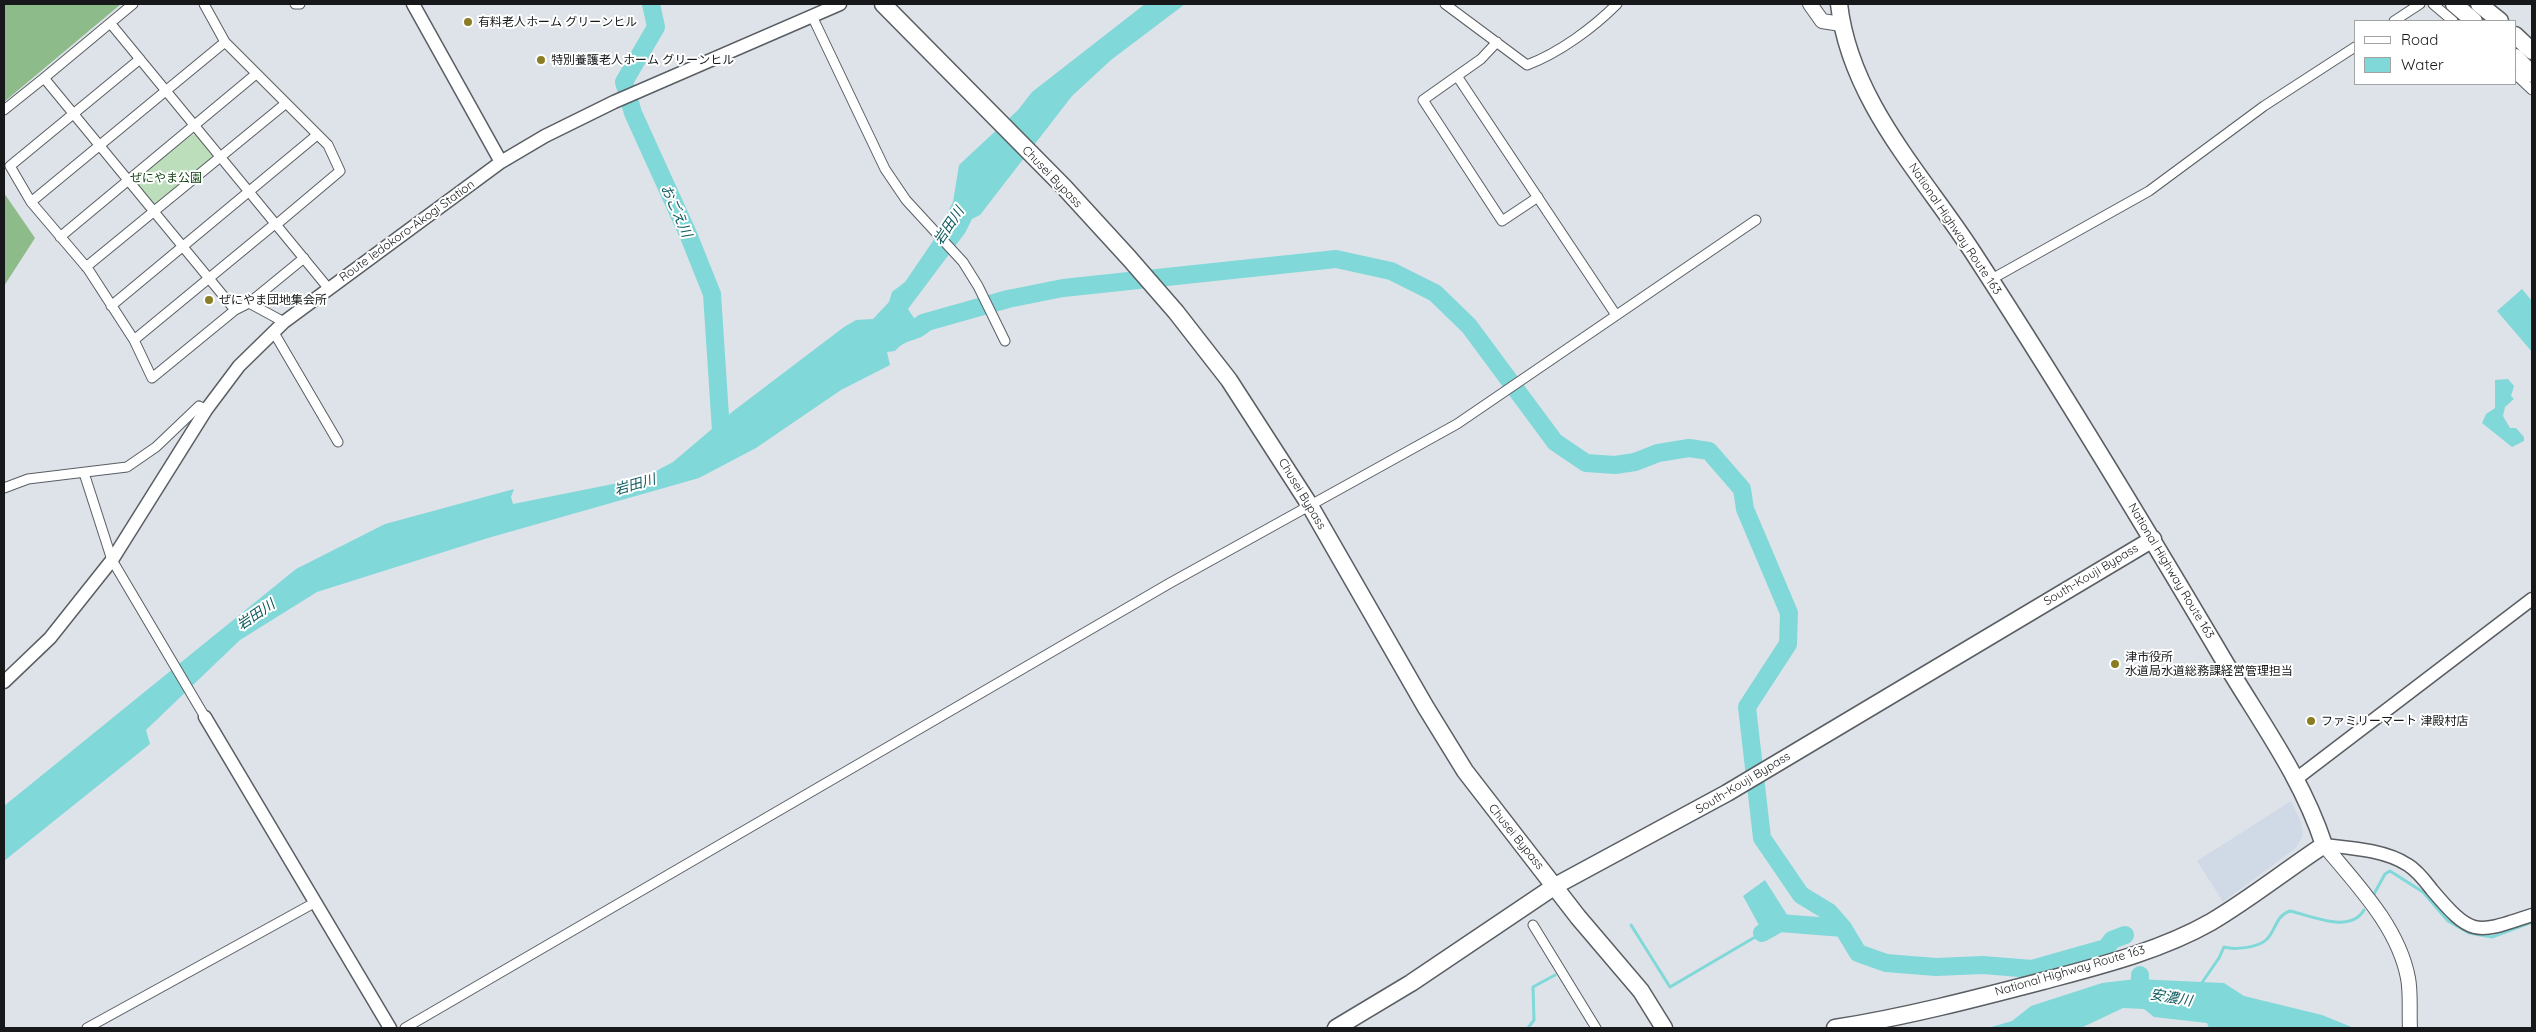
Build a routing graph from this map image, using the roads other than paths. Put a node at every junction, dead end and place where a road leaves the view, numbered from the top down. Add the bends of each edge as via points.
1 (132, 4) edge
2 (204, 4) edge
3 (295, 4) edge
4 (300, 4) edge
5 (413, 4) edge
6 (840, 4) edge
7 (883, 4) edge
8 (1445, 4) edge
9 (1617, 4) edge
10 (1810, 4) edge
11 (1839, 4) edge
12 (2420, 4) edge
13 (2433, 4) edge
14 (2454, 4) edge
15 (2479, 4) edge
16 (812, 16) junction
17 (2396, 20) edge
18 (2452, 20) edge
19 (2473, 20) edge
20 (2499, 20) edge
21 (111, 24) junction
22 (1841, 24) junction
23 (2516, 36) edge
24 (224, 42) junction
25 (1497, 42) junction
26 (2354, 48) edge
27 (2532, 51) edge
28 (2516, 58) edge
29 (140, 59) junction
30 (256, 74) junction
31 (2532, 74) edge
32 (2516, 75) edge
33 (1457, 76) junction
34 (44, 78) junction
35 (166, 90) junction
36 (2532, 90) edge
37 (285, 104) junction
38 (4, 110) edge
39 (74, 114) junction
40 (195, 126) junction
41 (317, 135) junction
42 (99, 145) junction
43 (220, 157) junction
44 (501, 162) junction
45 (129, 180) junction
46 (250, 192) junction
47 (1538, 197) junction
48 (31, 202) junction
49 (154, 212) junction
50 (1756, 220) dead end
51 (276, 223) junction
52 (60, 237) junction
53 (183, 246) junction
54 (304, 258) junction
55 (86, 267) junction
56 (209, 278) junction
57 (1990, 280) junction
58 (329, 288) junction
59 (249, 303) junction
60 (111, 306) junction
61 (235, 310) junction
62 (1616, 315) junction
63 (284, 322) junction
64 (273, 331) junction
65 (134, 340) junction
66 (1005, 341) dead end
67 (206, 410) junction
68 (338, 442) dead end
69 (84, 473) junction
70 (4, 488) edge
71 (1309, 504) junction
72 (2153, 539) junction
73 (112, 560) junction
74 (2532, 599) edge
75 (4, 682) edge
76 (204, 715) joint
77 (2296, 779) junction
78 (2324, 845) junction
79 (1555, 886) junction
80 (314, 903) junction
81 (2532, 914) edge
82 (1533, 925) dead end
83 (87, 1028) edge
84 (390, 1028) edge
85 (405, 1028) edge
86 (1336, 1028) edge
87 (1596, 1028) edge
88 (1664, 1028) edge
89 (1835, 1028) edge
90 (2410, 1028) edge

1 - 21 street
2 - 24 street
3 - 4 street
5 - 44 main road
6 - 16 main road, Route Iedokoro-Akogi Station
7 - 71 highway, Chusei Bypass via 1064,187 1176,312 1229,380
8 - 25 street
9 - 25 street via 1543,59 1527,65
10 - 22 main road via 1822,21
11 - 22 highway, National Highway Route 163
12 - 17 street
13 - 18 street
14 - 19 highway
15 - 20 highway
16 - 44 main road, Route Iedokoro-Akogi Station via 614,102
16 - 66 street via 885,169 906,200 960,258
21 - 29 street
21 - 34 street
22 - 57 highway, National Highway Route 163 via 1870,102
23 - 27 highway
24 - 30 street
24 - 35 street
25 - 33 street via 1481,59
26 - 57 street via 2264,106 2149,191
28 - 31 highway
29 - 35 street
29 - 39 street
30 - 37 street
30 - 40 street
32 - 36 street
33 - 47 street
33 - 47 street via 1423,100 1502,221
34 - 38 street
34 - 39 street
35 - 40 street
35 - 42 street
37 - 41 street
37 - 43 street
39 - 42 street
39 - 48 street via 10,166
40 - 43 street
40 - 45 street
41 - 46 street
41 - 51 street via 328,145 340,171
42 - 45 street
42 - 48 street
43 - 46 street
43 - 49 street
44 - 58 main road, Route Iedokoro-Akogi Station
45 - 49 street
45 - 52 street
46 - 51 street
46 - 53 street
47 - 62 street
48 - 52 street
49 - 53 street
49 - 55 street
50 - 62 street
51 - 54 street
51 - 56 street
52 - 55 street
53 - 56 street
53 - 60 street
54 - 58 street
54 - 59 street
55 - 60 street
56 - 61 street
56 - 65 street
57 - 72 highway, National Highway Route 163
58 - 63 main road, Route Iedokoro-Akogi Station
59 - 61 street
59 - 63 street
60 - 65 street
61 - 65 street via 152,378
62 - 71 street via 1457,424
63 - 64 main road, Route Iedokoro-Akogi Station
64 - 67 main road, Route Iedokoro-Akogi Station via 239,366
64 - 68 street
67 - 69 street via 199,406 156,447 127,467
67 - 73 main road, Route Iedokoro-Akogi Station
69 - 70 street via 28,480
69 - 73 street
71 - 79 highway, Chusei Bypass via 1424,706 1465,771
71 - 85 street
72 - 77 highway, National Highway Route 163
72 - 79 highway, South-Kouji Bypass via 1727,793
73 - 75 main road, Route Iedokoro-Akogi Station via 50,638
73 - 76 street
74 - 77 main road
76 - 80 main road
77 - 78 highway, National Highway Route 163
78 - 81 main road via 2362,850 2406,863 2453,915 2471,926 2490,929
78 - 89 highway, National Highway Route 163 via 2211,922 2162,944 2098,966 2007,990
78 - 90 main road via 2384,921 2401,953 2408,978
79 - 86 highway, South-Kouji Bypass via 1411,983
79 - 88 highway, Chusei Bypass via 1641,991
80 - 83 street
80 - 84 main road
82 - 87 street

